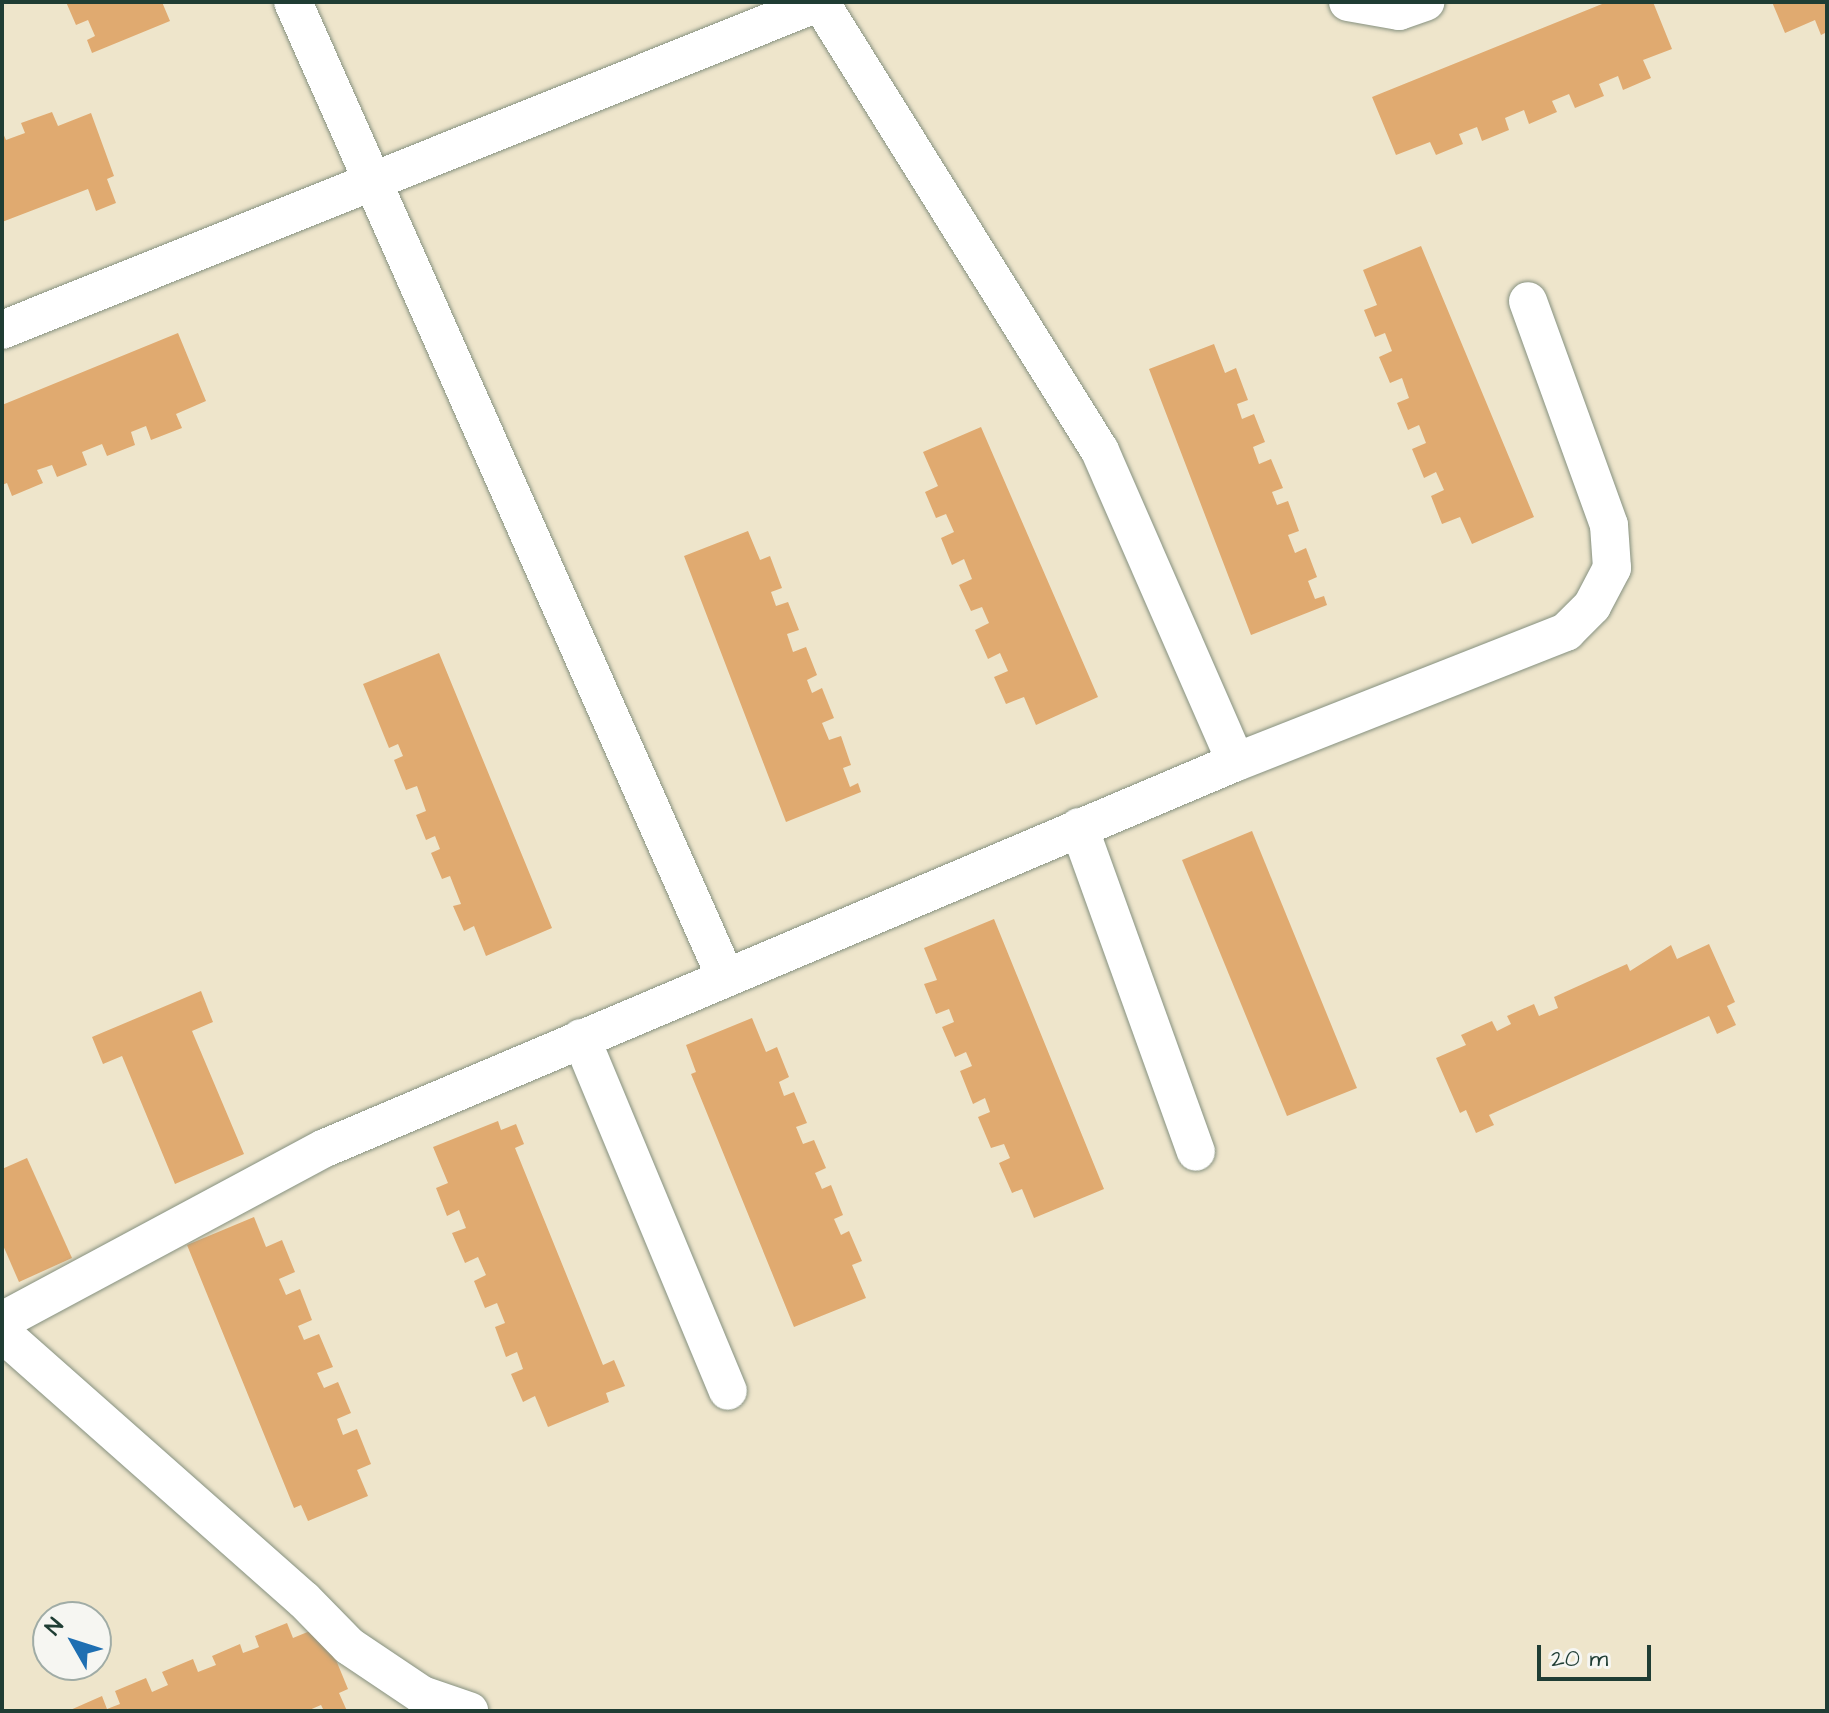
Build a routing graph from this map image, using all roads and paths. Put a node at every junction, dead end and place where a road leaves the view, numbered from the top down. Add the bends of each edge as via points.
1 (293, 2) edge
2 (820, 2) edge
3 (1348, 2) edge
4 (1425, 2) edge
5 (369, 183) junction
6 (1528, 301) dead end
7 (2, 330) edge
8 (1236, 762) junction
9 (1079, 827) junction
10 (725, 976) junction
11 (581, 1038) junction
12 (1196, 1152) dead end
13 (2, 1321) edge
14 (2, 1333) edge
15 (728, 1391) dead end
16 (408, 1703) edge
17 (469, 1711) edge

1 - 5 street
2 - 5 street
2 - 8 street via 1100,451
3 - 4 street via 1399,11
5 - 7 street
5 - 10 street
6 - 8 street via 1609,525 1612,568 1592,606 1566,632
8 - 9 street
9 - 10 street
9 - 12 street
10 - 11 street
11 - 13 street via 325,1148
11 - 15 street
14 - 16 street via 304,1600
16 - 17 street

